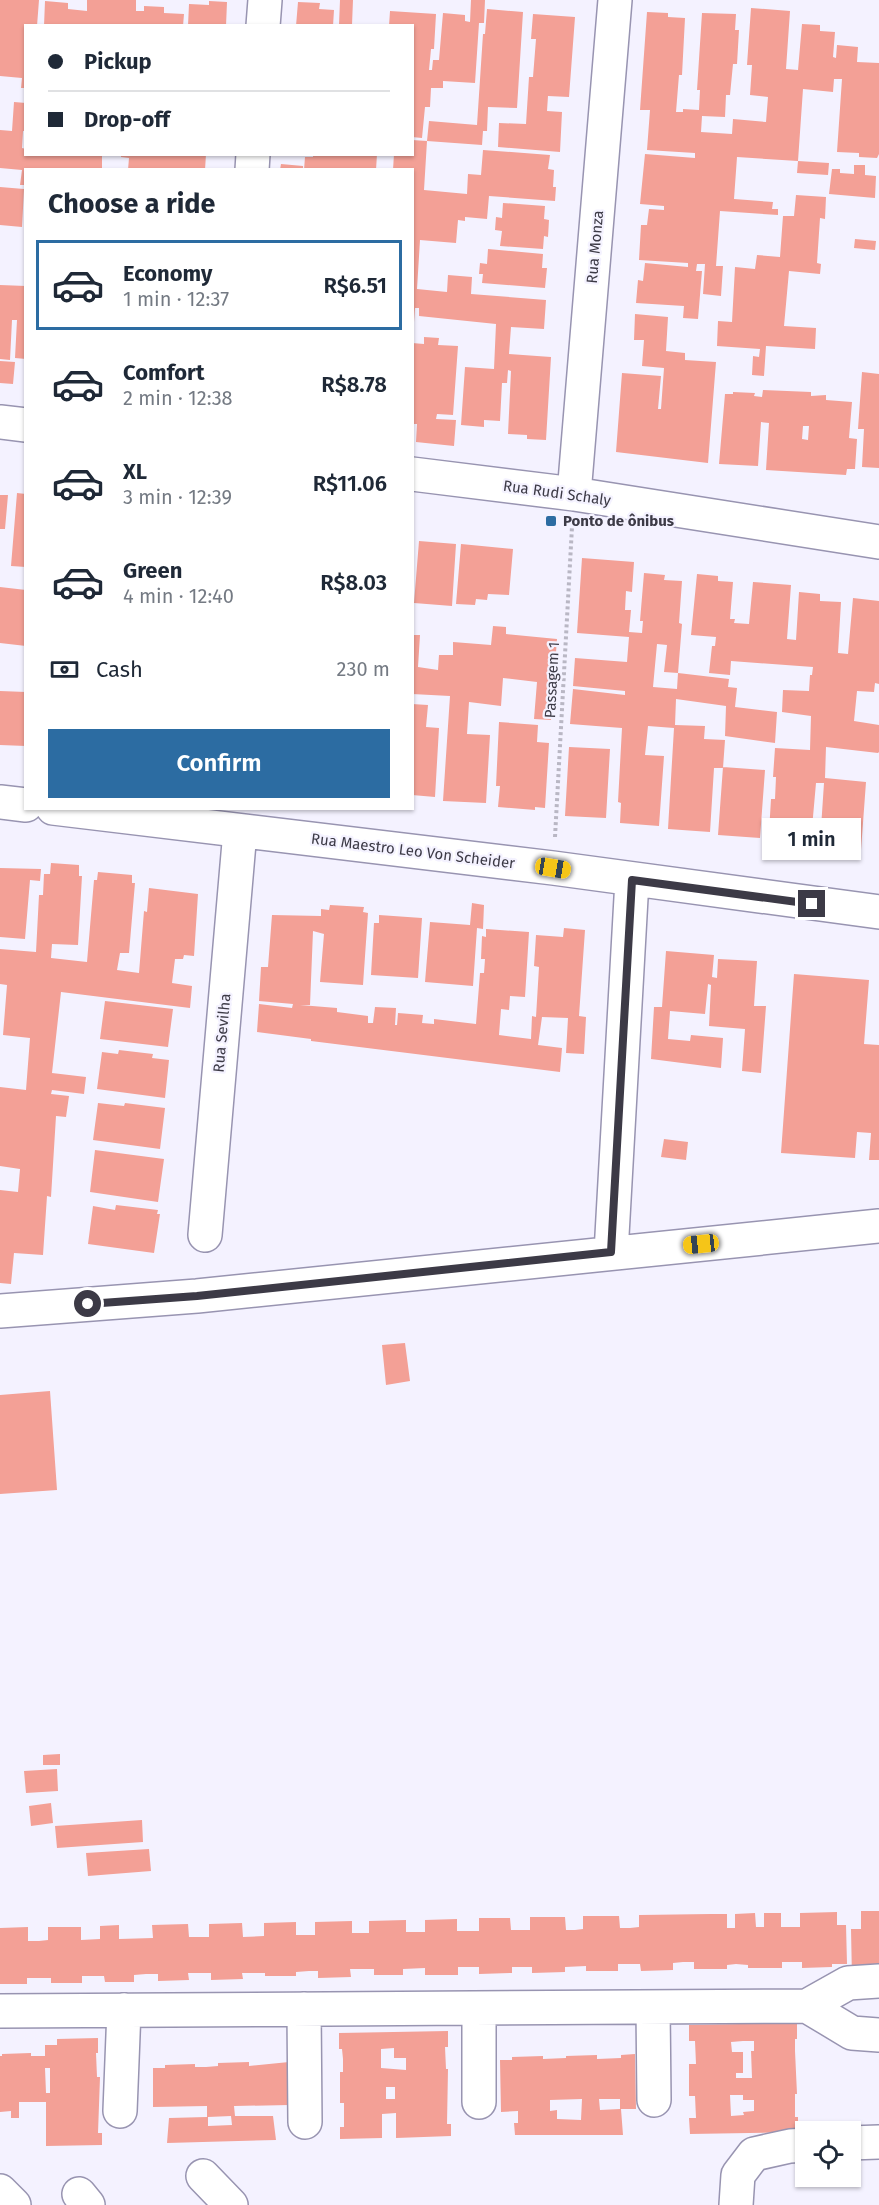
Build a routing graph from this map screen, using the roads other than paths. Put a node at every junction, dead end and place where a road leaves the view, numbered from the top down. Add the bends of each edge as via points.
1 (265, 0) edge
2 (615, 0) edge
3 (263, 24) edge
4 (0, 422) edge
5 (24, 425) edge
6 (414, 474) edge
7 (574, 494) junction
8 (879, 542) edge
9 (0, 802) edge
10 (24, 805) edge
11 (69, 810) edge
12 (240, 831) junction
13 (632, 880) junction
14 (879, 912) edge
15 (879, 1226) edge
16 (205, 1235) dead end
17 (611, 1252) junction
18 (0, 1311) edge
19 (879, 1981) edge
20 (807, 2006) junction
21 (653, 2007) junction
22 (479, 2008) junction
23 (304, 2009) junction
24 (124, 2010) junction
25 (0, 2011) edge
26 (879, 2035) edge
27 (654, 2100) dead end
28 (479, 2102) dead end
29 (120, 2111) dead end
30 (305, 2122) dead end
31 (879, 2142) edge
32 (861, 2143) edge
33 (795, 2146) edge
34 (202, 2176) dead end
35 (0, 2191) edge
36 (14, 2205) edge
37 (231, 2205) edge
38 (736, 2205) edge

1 - 3 street
2 - 7 street, Rua Monza
4 - 5 street
6 - 7 street, Rua Rudi Schaly
7 - 8 street, Rua Rudi Schaly
9 - 10 street
11 - 12 street, Rua Maestro Leo Von Scheider
12 - 13 street, Rua Maestro Leo Von Scheider
12 - 16 street, Rua Sevilha
13 - 14 street, Rua Maestro Leo Von Scheider
13 - 17 street
15 - 17 street
17 - 18 street via 197,1296
19 - 20 street via 848,1983
20 - 21 street
20 - 26 street via 852,2033
21 - 22 street
21 - 27 street
22 - 23 street
22 - 28 street
23 - 24 street
23 - 30 street
24 - 25 street
24 - 29 street
31 - 32 street
33 - 38 street via 754,2154 738,2175
34 - 37 street
35 - 36 street

